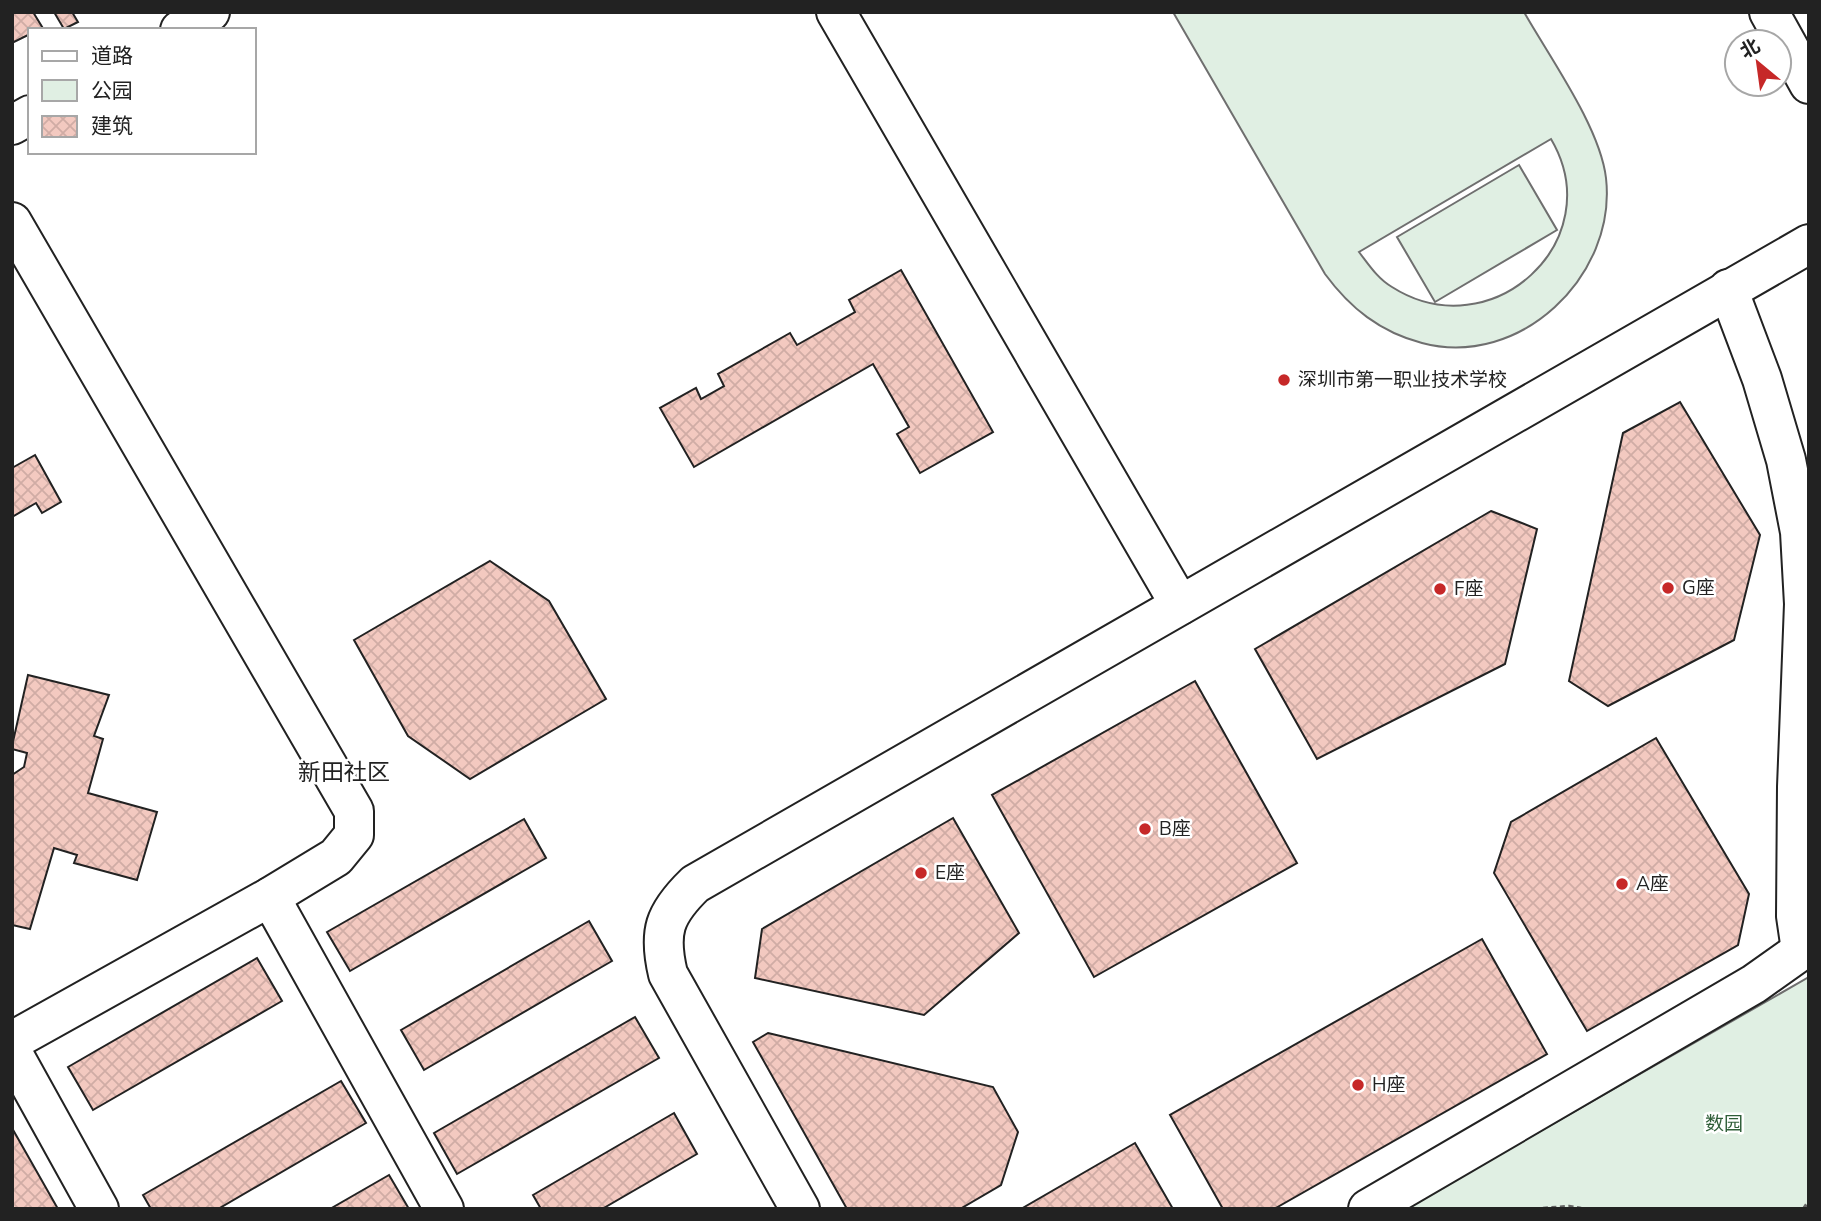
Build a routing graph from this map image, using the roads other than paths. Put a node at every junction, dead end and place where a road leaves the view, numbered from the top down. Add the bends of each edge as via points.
1 (211, 12) edge
2 (836, 12) edge
3 (1769, 12) edge
4 (183, 28) edge
5 (1809, 84) edge
6 (28, 116) edge
7 (12, 125) edge
8 (17, 242) edge
9 (1809, 244) edge
10 (1728, 289) junction
11 (1180, 605) junction
12 (270, 897) junction
13 (1805, 948) edge
14 (12, 1041) edge
15 (12, 1052) edge
16 (99, 1209) edge
17 (444, 1209) edge
18 (800, 1209) edge
19 (1368, 1209) edge

1 - 4 street
2 - 11 street
3 - 5 street
6 - 7 street
8 - 12 street via 354,811 354,835 336,857
9 - 10 street
10 - 11 street
10 - 13 street via 1762,379 1786,460 1800,532 1804,604 1796,916
11 - 18 street via 695,884 676,902 662,938 668,974
12 - 14 street
12 - 17 street
13 - 19 street via 1754,984
15 - 16 street

